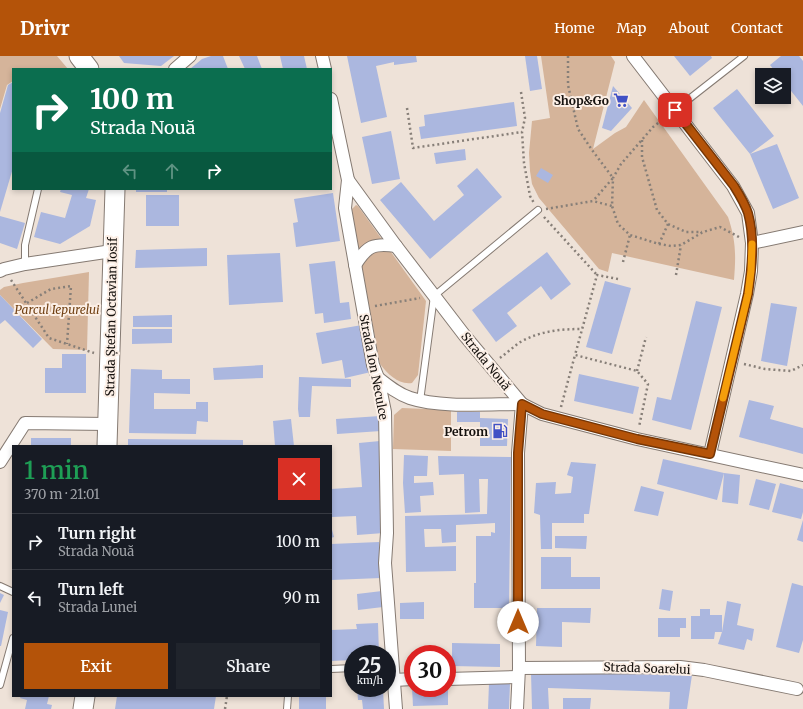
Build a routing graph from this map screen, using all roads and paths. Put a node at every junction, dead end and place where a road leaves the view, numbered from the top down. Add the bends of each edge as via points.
1 (79, 56) edge
2 (190, 56) edge
3 (322, 56) edge
4 (568, 56) edge
5 (633, 56) edge
6 (744, 56) edge
7 (88, 68) edge
8 (177, 68) edge
9 (325, 68) edge
10 (521, 92) dead end
11 (332, 104) edge
12 (407, 108) dead end
13 (675, 110) junction
14 (522, 132) junction
15 (642, 140) junction
16 (613, 178) junction
17 (348, 180) junction
18 (38, 190) edge
19 (114, 190) edge
20 (593, 201) junction
21 (612, 206) junction
22 (538, 210) junction
23 (668, 224) junction
24 (703, 232) junction
25 (803, 232) edge
26 (630, 235) junction
27 (752, 243) junction
28 (659, 244) junction
29 (681, 245) junction
30 (396, 246) junction
31 (112, 252) junction
32 (622, 262) dead end
33 (24, 264) junction
34 (355, 265) junction
35 (1, 268) edge
36 (597, 275) junction
37 (676, 276) dead end
38 (618, 279) dead end
39 (434, 296) junction
40 (26, 303) junction
41 (363, 309) junction
42 (582, 329) junction
43 (646, 337) dead end
44 (67, 344) junction
45 (94, 353) dead end
46 (575, 355) junction
47 (732, 360) junction
48 (803, 365) edge
49 (490, 366) junction
50 (638, 371) junction
51 (378, 378) junction
52 (414, 399) junction
53 (522, 404) junction
54 (385, 412) junction
55 (557, 418) junction
56 (108, 424) junction
57 (637, 439) junction
58 (107, 445) edge
59 (710, 454) junction
60 (0, 462) edge
61 (803, 475) edge
62 (0, 586) edge
63 (12, 592) edge
64 (12, 642) edge
65 (389, 645) edge
66 (344, 668) edge
67 (332, 669) edge
68 (518, 672) junction
69 (456, 678) edge
70 (0, 685) edge
71 (798, 689) dead end
72 (85, 697) edge
73 (227, 697) edge
74 (288, 697) edge
75 (395, 697) edge
76 (83, 709) edge
77 (225, 709) edge
78 (287, 709) edge
79 (396, 709) edge
80 (517, 709) edge

1 - 7 main road
2 - 8 street
3 - 9 street
4 - 16 path via 568,85 578,129
5 - 13 street
6 - 13 lane
10 - 14 path via 525,118
11 - 17 street, Strada Ion Neculce
12 - 14 path via 413,148
13 - 15 path via 653,127
13 - 27 street via 734,186 748,213
14 - 22 path via 530,196
15 - 16 path via 621,164
15 - 23 path via 642,157 657,210
16 - 20 path
16 - 21 path
17 - 30 street, Strada Nouă
17 - 34 street, Strada Ion Neculce via 345,208
18 - 33 lane via 25,245
19 - 31 main road, Strada Ștefan Octavian Iosif
20 - 21 path
20 - 22 path
21 - 26 path via 618,224
22 - 36 path
22 - 39 lane
23 - 24 path via 686,232
23 - 28 path
24 - 27 path via 720,227
24 - 29 path
25 - 27 street
26 - 28 path
26 - 32 path
27 - 47 street via 748,294
28 - 29 path
29 - 37 path
30 - 34 street via 376,245 368,249
30 - 39 street, Strada Nouă
31 - 33 street
31 - 56 main road, Strada Ștefan Octavian Iosif
33 - 35 street
34 - 41 street, Strada Ion Neculce
35 - 40 path
36 - 38 path
36 - 42 path
39 - 41 path
39 - 49 street, Strada Nouă
39 - 52 lane
40 - 44 path via 49,338
40 - 44 path via 51,289 71,286
41 - 51 street, Strada Ion Neculce
42 - 46 path
42 - 49 path via 545,332 521,342
43 - 50 path
44 - 45 path
46 - 50 path
46 - 55 path
47 - 48 path via 765,369 792,371
47 - 59 street
49 - 53 street, Strada Nouă
50 - 57 path via 648,384
51 - 52 street via 394,391
51 - 54 street, Strada Ion Neculce
52 - 53 street via 455,405
52 - 54 street via 397,399
53 - 55 street, Strada Nouă
53 - 68 street via 518,453
54 - 65 street, Strada Ion Neculce via 385,564
55 - 57 street, Strada Nouă
56 - 58 main road, Strada Ștefan Octavian Iosif
56 - 60 street via 25,423
57 - 59 street, Strada Nouă
59 - 61 street, Strada Nouă
62 - 63 lane
64 - 70 lane
66 - 67 lane
68 - 69 street, Strada Soarelui
68 - 71 street, Strada Soarelui via 680,667
68 - 80 street
72 - 76 main road
73 - 77 path
74 - 78 lane
75 - 79 street, Strada Ion Neculce

